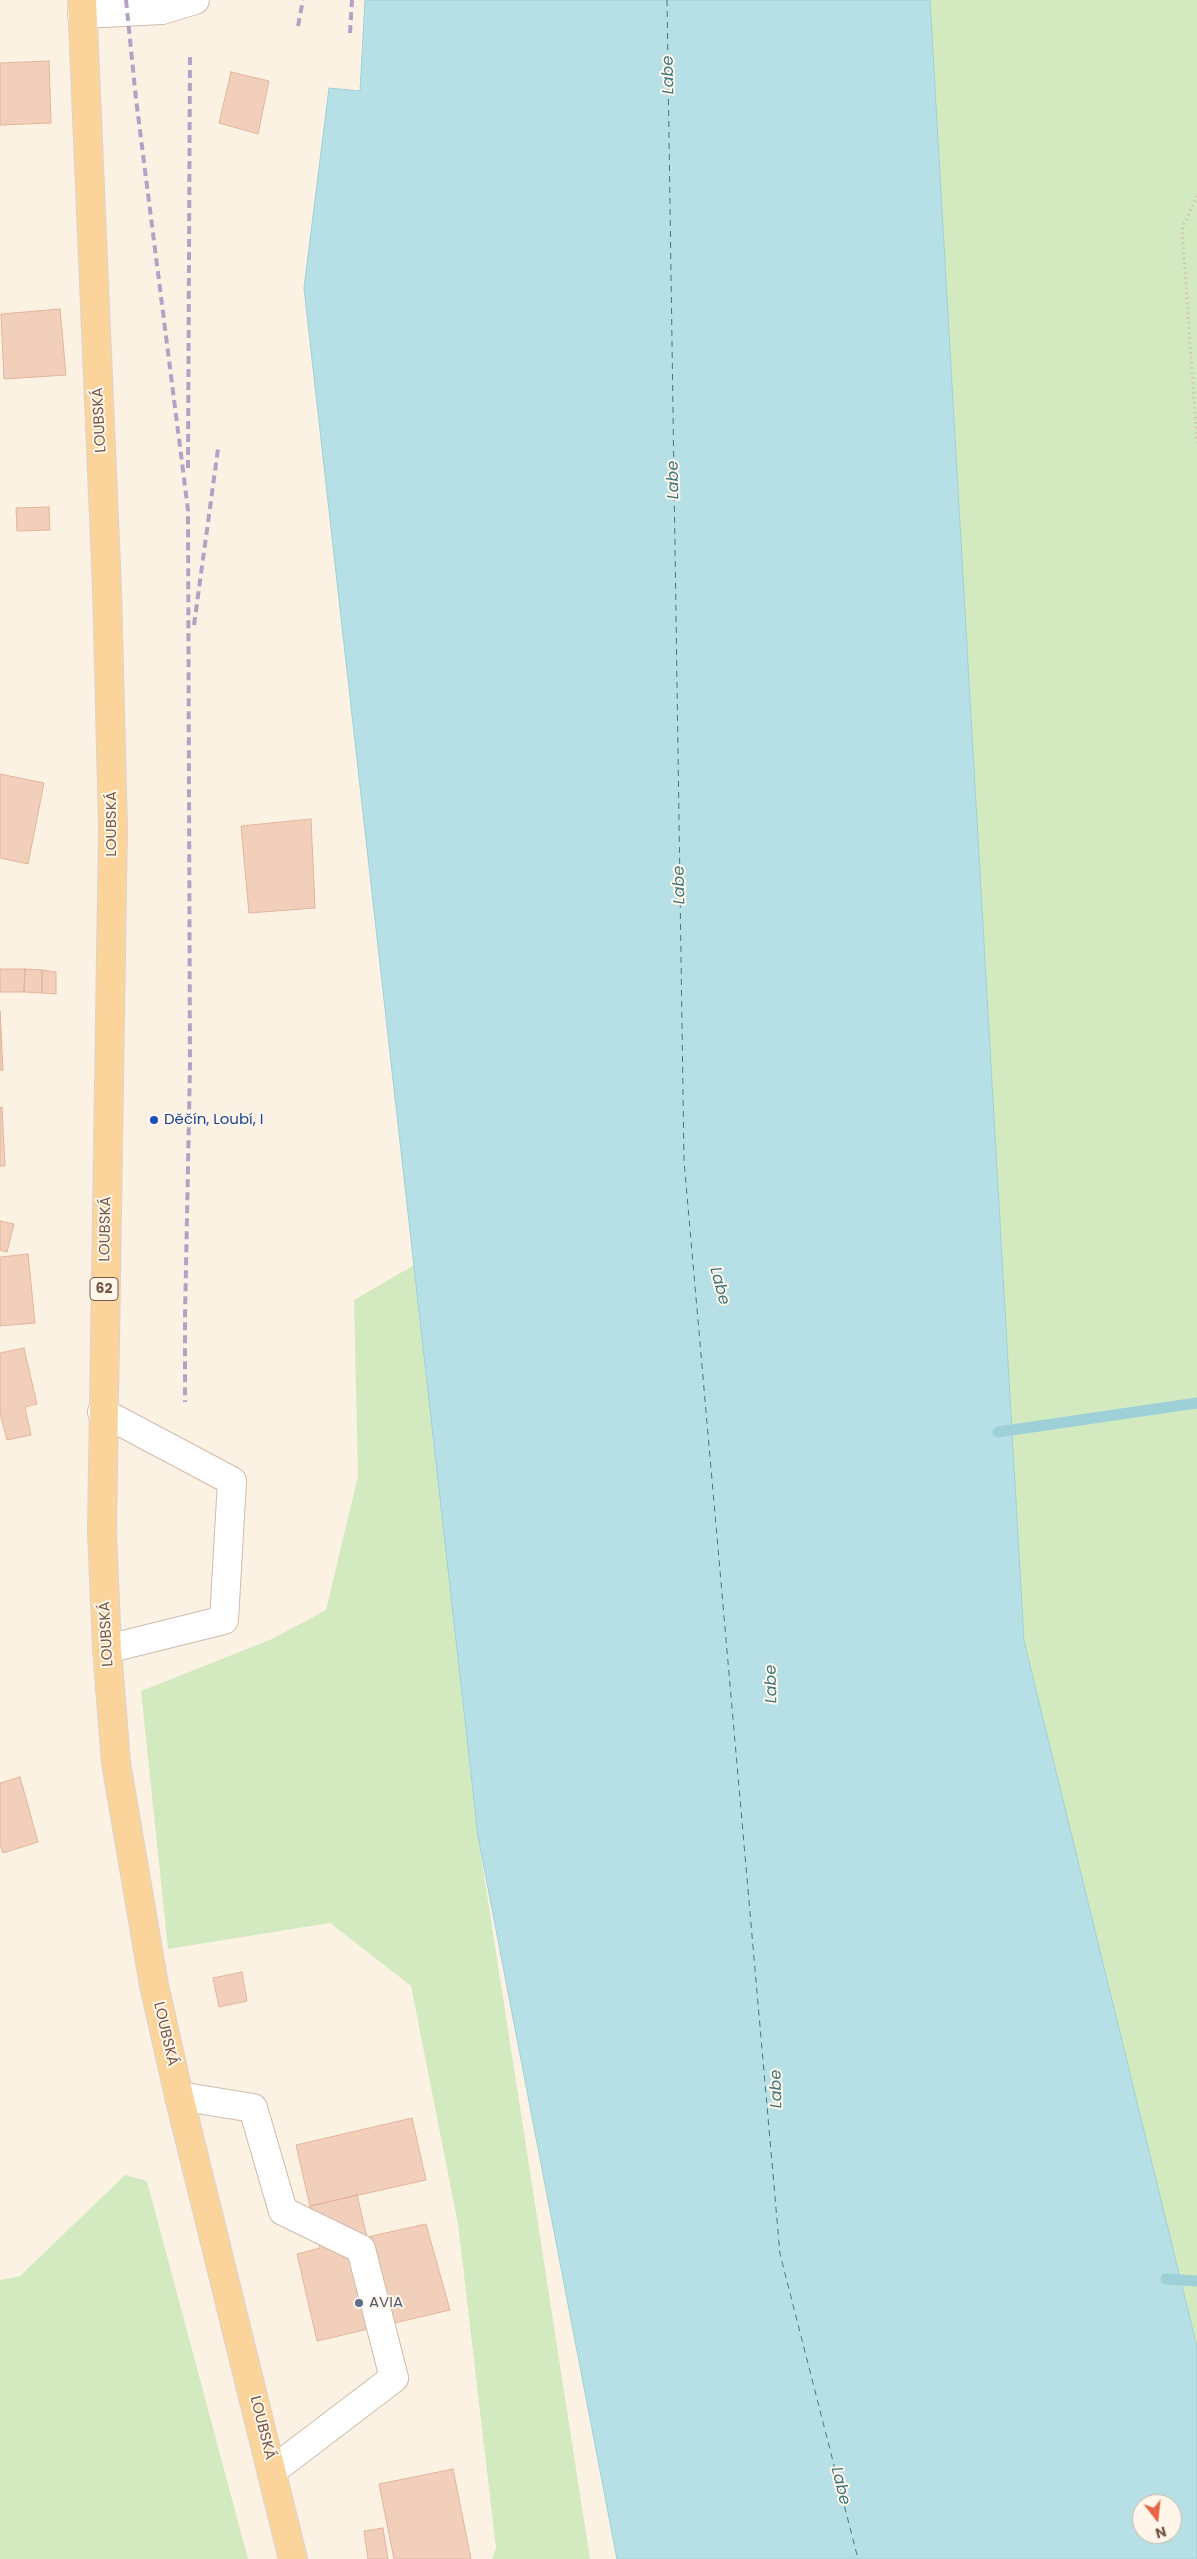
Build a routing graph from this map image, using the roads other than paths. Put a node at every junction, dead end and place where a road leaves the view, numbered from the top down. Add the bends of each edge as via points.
1 (195, 0) edge
2 (82, 7) edge
3 (102, 1412) junction
4 (107, 1649) junction
5 (179, 2096) junction
6 (272, 2471) junction
7 (293, 2559) edge

1 - 2 lane via 162,10
2 - 3 main road, LOUBSKÁ / 62 via 107,589 113,828
3 - 4 main road, LOUBSKÁ / 62 via 102,1532
3 - 4 lane via 232,1481 224,1620
4 - 5 main road, LOUBSKÁ / 62 via 116,1763 130,1857
5 - 6 main road, LOUBSKÁ / 62
5 - 6 lane via 253,2108 283,2210 360,2249 394,2378
6 - 7 main road, LOUBSKÁ / 62

